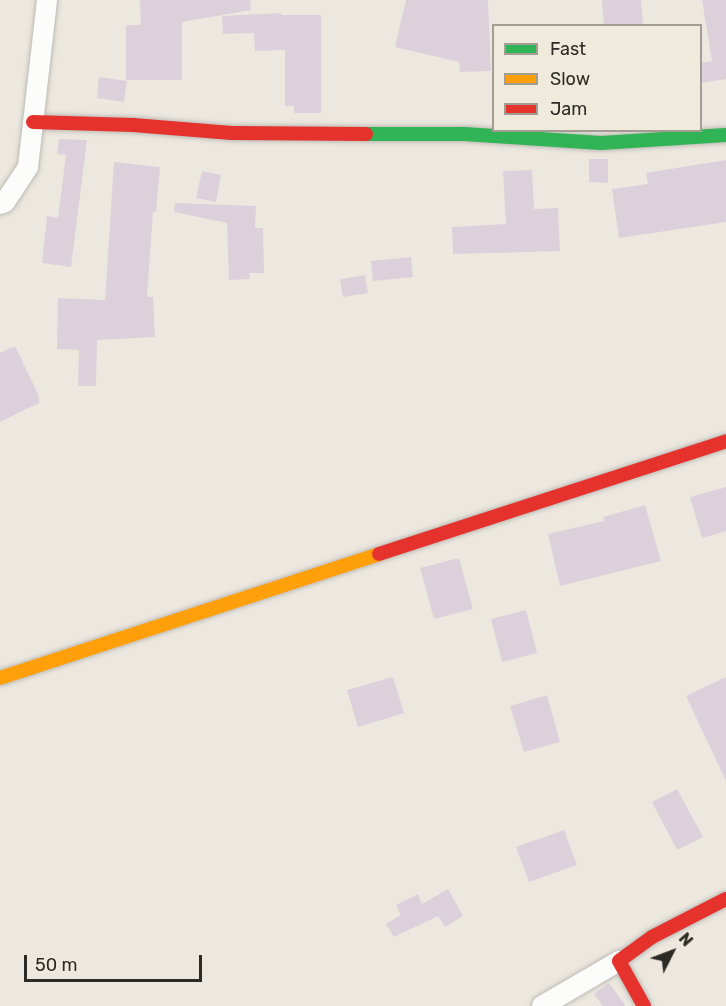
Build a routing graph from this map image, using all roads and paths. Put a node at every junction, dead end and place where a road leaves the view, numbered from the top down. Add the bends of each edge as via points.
1 (47, 0) edge
2 (33, 122) junction
3 (726, 135) edge
4 (0, 204) edge
5 (726, 441) edge
6 (0, 678) edge
7 (726, 899) edge
8 (620, 961) junction
9 (542, 1006) edge
10 (644, 1006) edge

1 - 2 street
2 - 3 street via 232,133 464,134 601,143
2 - 4 street via 28,167
5 - 6 street
7 - 8 street via 652,937
8 - 9 street
8 - 10 street

